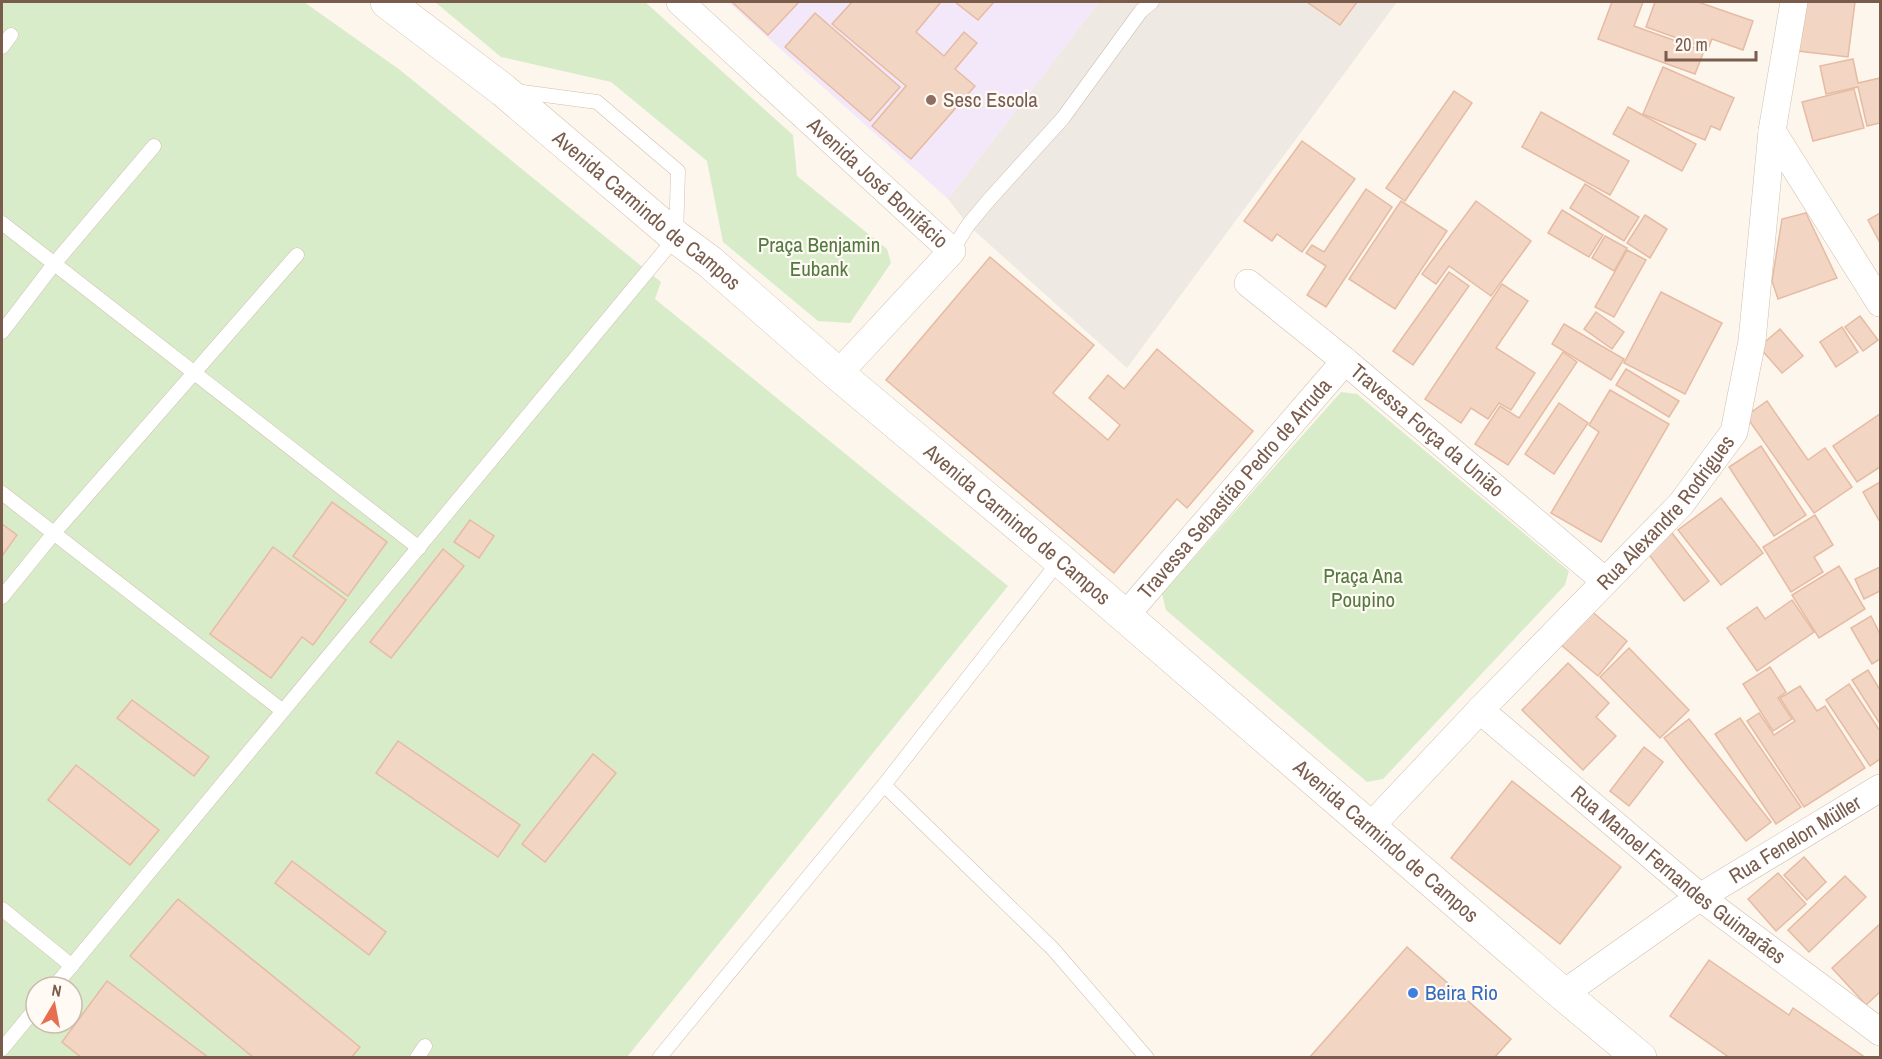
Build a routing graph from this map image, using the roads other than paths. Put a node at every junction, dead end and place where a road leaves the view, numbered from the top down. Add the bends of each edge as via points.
1 (387, 2) edge
2 (680, 2) edge
3 (1152, 2) edge
4 (1794, 2) edge
5 (12, 35) dead end
6 (2, 47) edge
7 (504, 90) junction
8 (1772, 131) junction
9 (154, 146) dead end
10 (2, 223) edge
11 (676, 237) junction
12 (952, 251) junction
13 (297, 255) dead end
14 (54, 264) junction
15 (1248, 283) dead end
16 (1881, 303) edge
17 (2, 332) edge
18 (1345, 361) junction
19 (194, 372) junction
20 (838, 374) junction
21 (2, 493) edge
22 (54, 533) junction
23 (419, 548) junction
24 (1060, 560) junction
25 (1605, 581) junction
26 (2, 597) edge
27 (1125, 616) junction
28 (1480, 710) junction
29 (283, 711) junction
30 (884, 785) junction
31 (1881, 788) edge
32 (1370, 826) junction
33 (1700, 897) junction
34 (2, 909) edge
35 (72, 966) junction
36 (64, 975) edge
37 (1563, 994) junction
38 (24, 1022) edge
39 (1881, 1032) edge
40 (2, 1049) edge
41 (659, 1058) edge
42 (1147, 1058) edge
43 (1640, 1058) edge

1 - 7 main road, Avenida Carmindo de Campos
2 - 12 street, Avenida José Bonifácio
3 - 12 lane via 1141,11 1063,118 968,225
4 - 8 street, Rua Alexandre Rodrigues
5 - 6 lane
7 - 11 main road, Avenida Carmindo de Campos
7 - 11 lane via 597,102 678,171
8 - 16 street
8 - 25 street, Rua Alexandre Rodrigues via 1752,340 1734,432 1681,504
9 - 14 lane
10 - 14 lane
11 - 20 main road, Avenida Carmindo de Campos
11 - 23 lane
12 - 20 street, Avenida José Bonifácio
13 - 19 lane
14 - 17 lane
14 - 19 lane
15 - 18 street, Travessa Força da União
18 - 25 street, Travessa Força da União
18 - 27 street, Travessa Sebastião Pedro de Arruda
19 - 22 lane
19 - 23 lane
20 - 24 main road, Avenida Carmindo de Campos
21 - 22 lane
22 - 26 lane
22 - 29 lane
23 - 29 lane
24 - 27 main road, Avenida Carmindo de Campos
24 - 30 lane
25 - 28 street, Rua Alexandre Rodrigues
27 - 32 main road, Avenida Carmindo de Campos
28 - 32 street, Rua Alexandre Rodrigues
28 - 33 street, Rua Manoel Fernandes Guimarães
29 - 35 lane
30 - 41 lane
30 - 42 lane via 1053,949
31 - 33 street, Rua Fenelon Müller
32 - 37 main road, Avenida Carmindo de Campos
33 - 37 street, Rua Fenelon Müller
33 - 39 street, Rua Manoel Fernandes Guimarães
34 - 35 lane
35 - 36 lane
37 - 43 main road, Avenida Carmindo de Campos
38 - 40 lane

